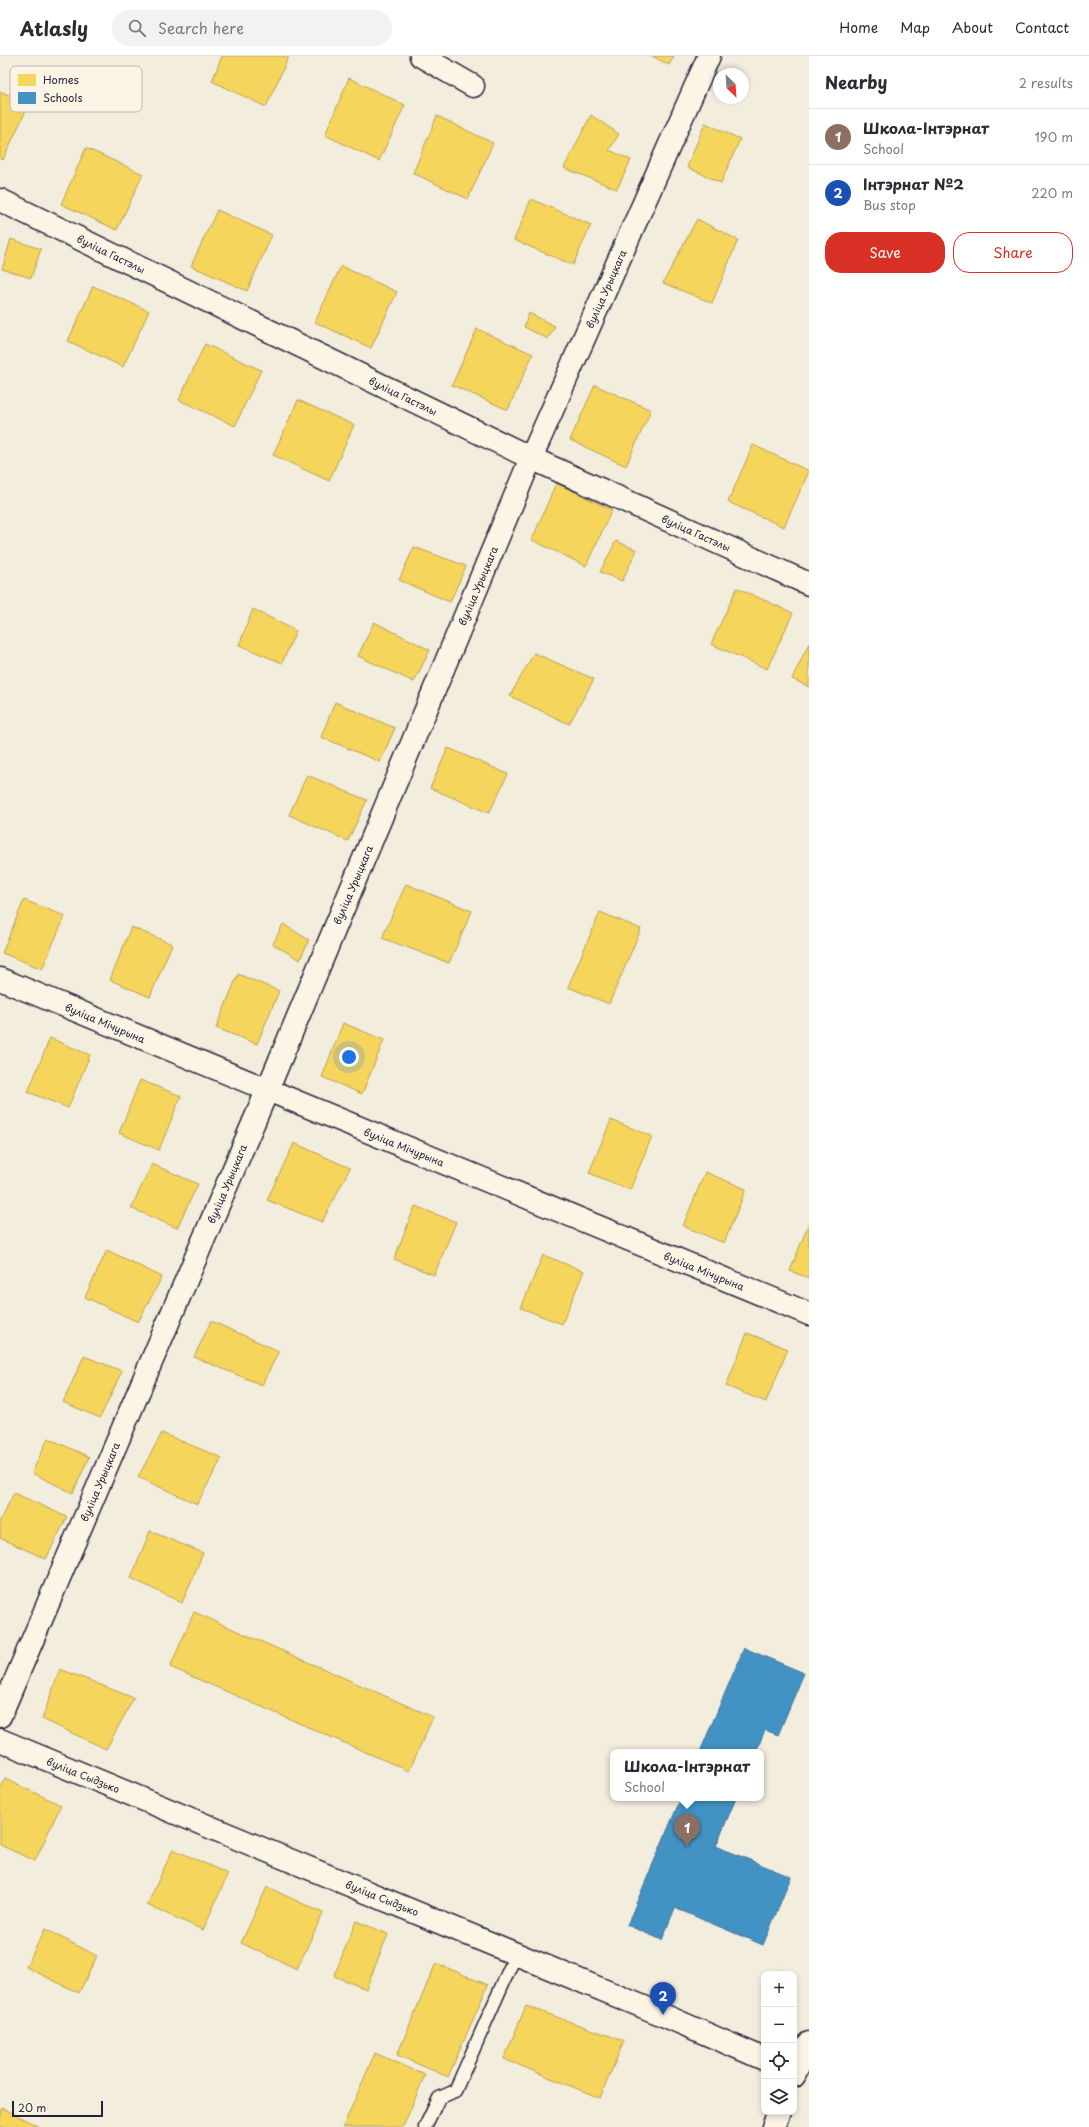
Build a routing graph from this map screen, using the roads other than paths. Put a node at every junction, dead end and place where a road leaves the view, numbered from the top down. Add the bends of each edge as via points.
1 (421, 56) edge
2 (710, 56) edge
3 (473, 86) dead end
4 (0, 200) edge
5 (531, 458) junction
6 (809, 584) edge
7 (0, 979) edge
8 (267, 1091) junction
9 (809, 1314) edge
10 (0, 1716) edge
11 (0, 1740) edge
12 (516, 1954) junction
13 (809, 2043) edge
14 (761, 2058) edge
15 (798, 2074) edge
16 (779, 2115) edge
17 (425, 2127) edge
18 (774, 2127) edge

1 - 3 street
2 - 5 street, вуліца Урыцкага
4 - 5 street, вуліца Гастэлы
5 - 6 street, вуліца Гастэлы
5 - 8 street, вуліца Урыцкага
7 - 8 street, вуліца Мічурына
8 - 9 street, вуліца Мічурына
8 - 10 street, вуліца Урыцкага
11 - 12 street, вуліца Сыдзько
12 - 14 street, вуліца Сыдзько
12 - 17 lane via 455,2091 439,2098
13 - 15 street
16 - 18 street

